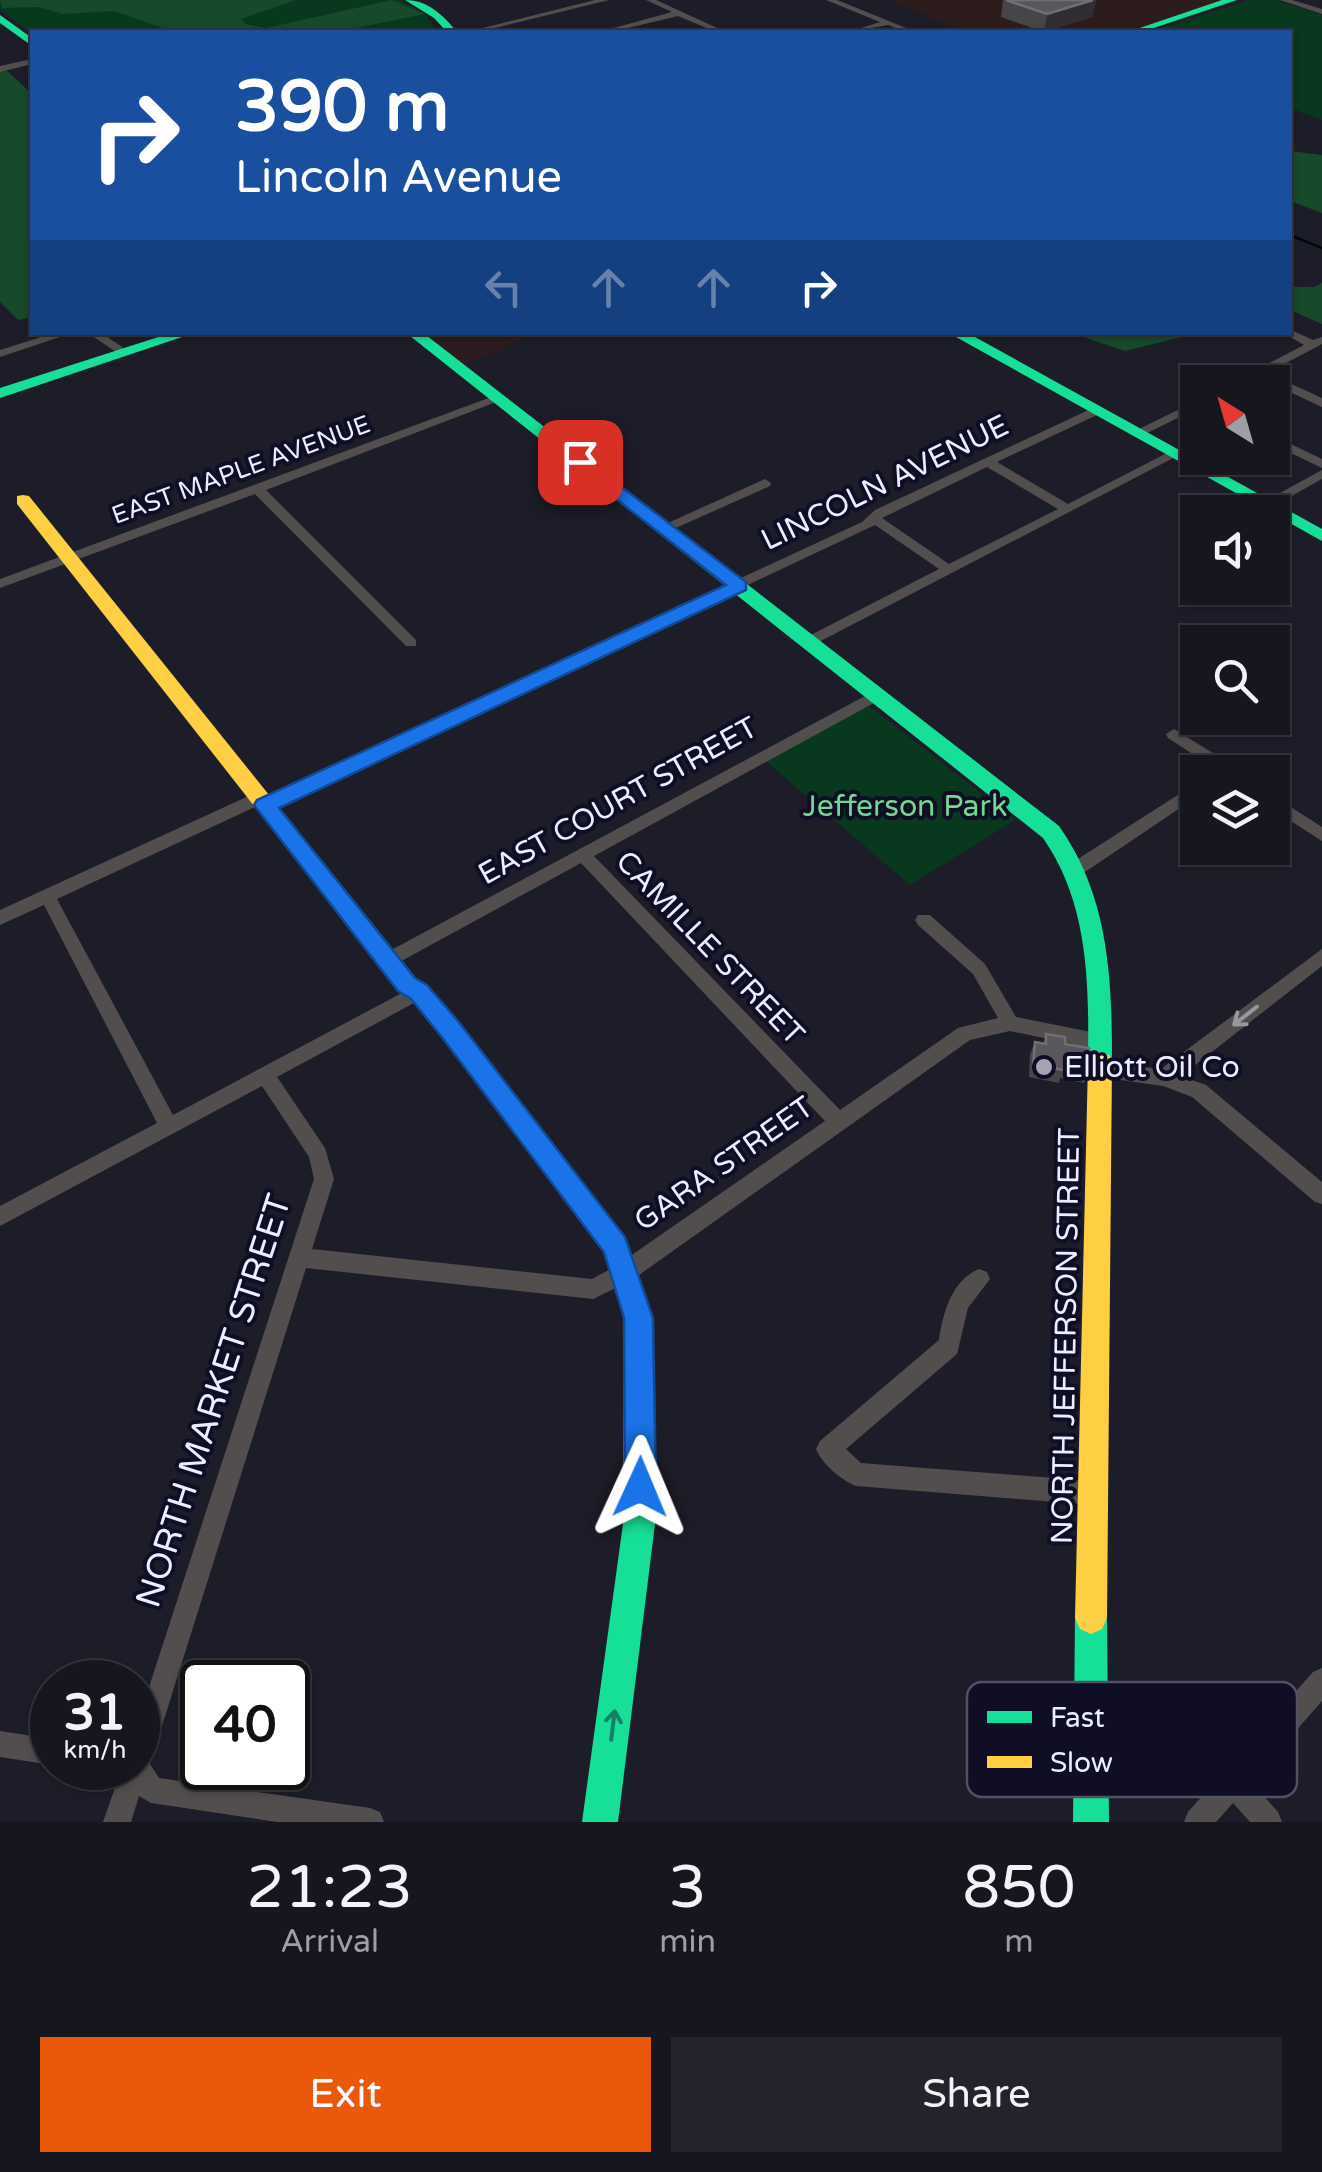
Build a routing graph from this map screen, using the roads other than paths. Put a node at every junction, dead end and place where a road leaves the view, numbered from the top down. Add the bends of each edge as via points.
1 (410, 0) edge
2 (605, 0) edge
3 (650, 0) edge
4 (830, 0) edge
5 (1232, 0) edge
6 (1284, 0) edge
7 (1322, 12) edge
8 (679, 13) junction
9 (0, 18) edge
10 (888, 23) junction
11 (450, 30) edge
12 (479, 30) edge
13 (611, 30) edge
14 (717, 30) edge
15 (861, 30) edge
16 (907, 30) edge
17 (1139, 30) edge
18 (30, 40) edge
19 (30, 62) edge
20 (0, 69) edge
21 (60, 335) edge
22 (96, 335) edge
23 (181, 335) edge
24 (416, 335) edge
25 (959, 335) edge
26 (1292, 335) edge
27 (1316, 347) edge
28 (125, 353) junction
29 (0, 354) edge
30 (1276, 365) edge
31 (1290, 388) edge
32 (0, 393) edge
33 (498, 399) junction
34 (1322, 403) edge
35 (1095, 411) junction
36 (1180, 412) edge
37 (1135, 434) junction
38 (1290, 448) edge
39 (1174, 455) junction
40 (988, 462) junction
41 (1322, 464) edge
42 (1322, 474) edge
43 (764, 483) dead end
44 (258, 488) junction
45 (1247, 495) edge
46 (1283, 495) edge
47 (23, 500) dead end
48 (1067, 509) junction
49 (873, 518) junction
50 (1290, 519) edge
51 (664, 528) junction
52 (1322, 536) edge
53 (69, 558) junction
54 (949, 570) junction
55 (0, 584) edge
56 (739, 586) junction
57 (810, 641) junction
58 (411, 644) dead end
59 (878, 694) junction
60 (1174, 734) dead end
61 (1204, 755) edge
62 (1180, 800) edge
63 (262, 802) junction
64 (1290, 813) edge
65 (1322, 835) edge
66 (584, 856) junction
67 (1073, 870) junction
68 (47, 896) junction
69 (0, 918) edge
70 (924, 920) dead end
71 (1322, 956) edge
72 (388, 960) junction
73 (419, 992) junction
74 (1010, 1023) junction
75 (1101, 1042) junction
76 (1100, 1070) junction
77 (265, 1075) junction
78 (1164, 1078) junction
79 (838, 1120) junction
80 (169, 1127) junction
81 (1322, 1194) edge
82 (0, 1217) edge
83 (301, 1258) junction
84 (624, 1272) junction
85 (979, 1279) dead end
86 (1093, 1493) junction
87 (1322, 1681) edge
88 (1092, 1682) edge
89 (160, 1694) edge
90 (1297, 1709) edge
91 (0, 1744) edge
92 (30, 1749) edge
93 (129, 1790) edge
94 (151, 1790) edge
95 (1091, 1797) edge
96 (1220, 1797) edge
97 (1246, 1797) edge
98 (118, 1822) edge
99 (370, 1822) edge
100 (600, 1822) edge
101 (1091, 1822) edge
102 (1198, 1822) edge
103 (1268, 1822) edge

1 - 11 main road
2 - 12 street
3 - 8 street
4 - 10 street
5 - 17 main road
6 - 7 street
8 - 13 street
8 - 14 street
9 - 18 main road
10 - 15 street
10 - 16 street
19 - 20 street
21 - 29 street
22 - 28 street
23 - 28 main road
24 - 33 main road, NORTH JEFFERSON STREET
25 - 35 main road
26 - 27 street
27 - 30 street
28 - 32 main road
31 - 34 street
33 - 44 street, EAST MAPLE AVENUE
33 - 51 main road, NORTH JEFFERSON STREET
35 - 37 main road
35 - 40 street, LINCOLN AVENUE
36 - 37 street
37 - 39 main road
38 - 41 street
39 - 45 main road
39 - 48 street
40 - 48 street
40 - 49 street, LINCOLN AVENUE
42 - 46 street
43 - 51 street
44 - 53 street, EAST MAPLE AVENUE
44 - 58 street
47 - 53 main road
48 - 54 street
49 - 54 street
49 - 56 street, LINCOLN AVENUE
50 - 52 main road
51 - 56 main road, NORTH JEFFERSON STREET
53 - 55 street, EAST MAPLE AVENUE
53 - 63 main road
54 - 57 street
56 - 57 main road, NORTH JEFFERSON STREET
56 - 63 street, LINCOLN AVENUE
57 - 59 main road, NORTH JEFFERSON STREET
59 - 66 street, EAST COURT STREET
59 - 67 main road, NORTH JEFFERSON STREET via 1036,819 1058,840
60 - 61 street
62 - 67 street
63 - 68 street, LINCOLN AVENUE
63 - 72 main road
64 - 65 street
66 - 72 street, EAST COURT STREET
66 - 79 street, CAMILLE STREET
67 - 75 main road, NORTH JEFFERSON STREET via 1101,1004
68 - 69 street, LINCOLN AVENUE
68 - 80 street
70 - 74 street via 979,969
71 -> 78 street
72 - 73 main road
73 - 77 street
73 - 84 main road via 616,1246
74 - 75 street, GARA STREET
74 - 79 street, GARA STREET via 965,1033
75 - 76 main road, NORTH JEFFERSON STREET
76 - 78 street
76 - 86 main road, NORTH JEFFERSON STREET
77 - 80 street
77 - 83 street, NORTH MARKET STREET via 324,1179
78 - 81 street via 1199,1091
79 - 84 street, GARA STREET
80 - 82 street
83 - 84 street, GARA STREET via 593,1289
83 - 89 street, NORTH MARKET STREET
100 -> 84 main road via 639,1524 638,1318
85 - 86 street via 954,1307 948,1346 828,1449 856,1474
86 - 88 main road, NORTH JEFFERSON STREET
87 - 90 street
91 - 92 street
93 - 98 street, NORTH MARKET STREET
94 - 99 street
95 - 101 main road, NORTH JEFFERSON STREET
96 - 102 street
97 - 103 street

